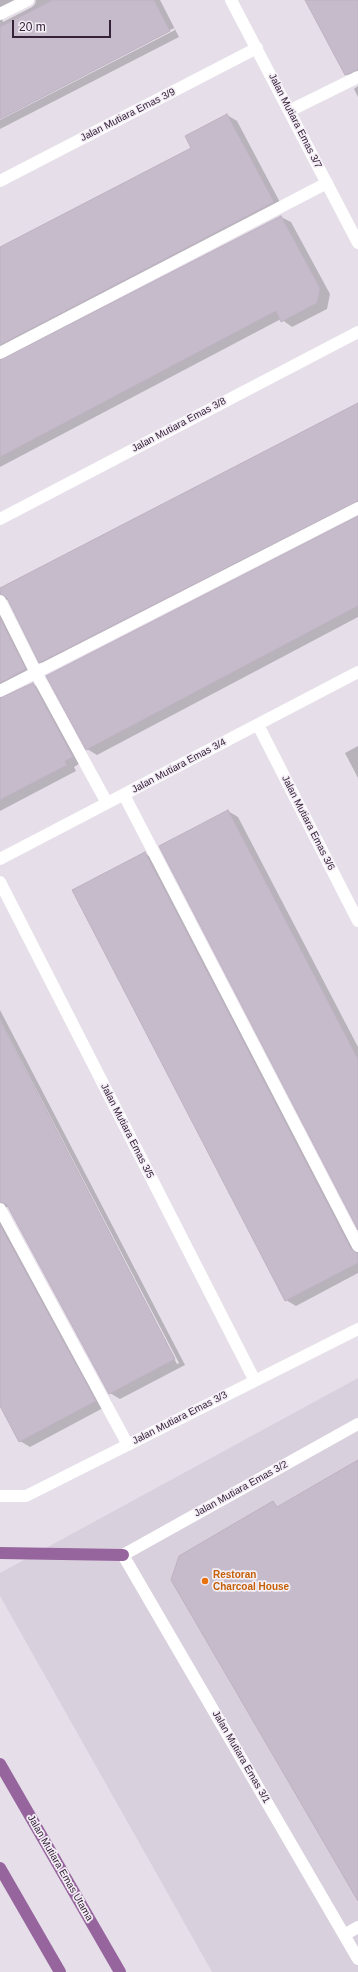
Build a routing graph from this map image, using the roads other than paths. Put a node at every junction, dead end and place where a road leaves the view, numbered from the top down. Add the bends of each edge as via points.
1 (28, 0) edge
2 (231, 0) edge
3 (0, 14) edge
4 (257, 48) junction
5 (358, 77) edge
6 (289, 111) junction
7 (0, 181) edge
8 (327, 183) junction
9 (358, 243) edge
10 (358, 332) edge
11 (0, 353) edge
12 (358, 508) edge
13 (0, 519) edge
14 (0, 601) edge
15 (358, 672) edge
16 (36, 673) junction
17 (0, 691) edge
18 (258, 725) junction
19 (124, 795) junction
20 (107, 803) junction
21 (0, 859) edge
22 (0, 882) edge
23 (358, 921) edge
24 (0, 1209) edge
25 (358, 1246) edge
26 (358, 1329) edge
27 (255, 1381) junction
28 (358, 1424) edge
29 (128, 1445) junction
30 (0, 1496) edge
31 (0, 1553) edge
32 (124, 1555) junction
33 (0, 1764) edge
34 (0, 1868) edge
35 (358, 1927) edge
36 (344, 1935) junction
37 (358, 1959) edge
38 (60, 1972) edge
39 (120, 1972) edge

1 - 3 street
2 - 4 street, Jalan Mutiara Emas 3/7
4 - 6 street, Jalan Mutiara Emas 3/7
4 - 7 street, Jalan Mutiara Emas 3/9
5 - 6 street
6 - 8 street, Jalan Mutiara Emas 3/7
8 - 9 street, Jalan Mutiara Emas 3/7
8 - 11 street
10 - 13 street, Jalan Mutiara Emas 3/8
12 - 16 street
14 - 16 street
15 - 18 street, Jalan Mutiara Emas 3/4
16 - 17 street
16 - 20 street
18 - 19 street, Jalan Mutiara Emas 3/4
18 - 23 street, Jalan Mutiara Emas 3/6
19 - 20 street, Jalan Mutiara Emas 3/4
19 - 25 street
20 - 21 street, Jalan Mutiara Emas 3/4
22 - 27 street, Jalan Mutiara Emas 3/5
24 - 29 street
26 - 27 street, Jalan Mutiara Emas 3/3
27 - 29 street, Jalan Mutiara Emas 3/3
28 - 32 street, Jalan Mutiara Emas 3/2
29 - 30 street, Jalan Mutiara Emas 3/3 via 26,1496
31 - 32 main road
32 - 36 street, Jalan Mutiara Emas 3/1
33 - 39 main road, Jalan Mutiara Emas Utama
34 - 38 main road
35 - 36 street
36 - 37 street, Jalan Mutiara Emas 3/1

